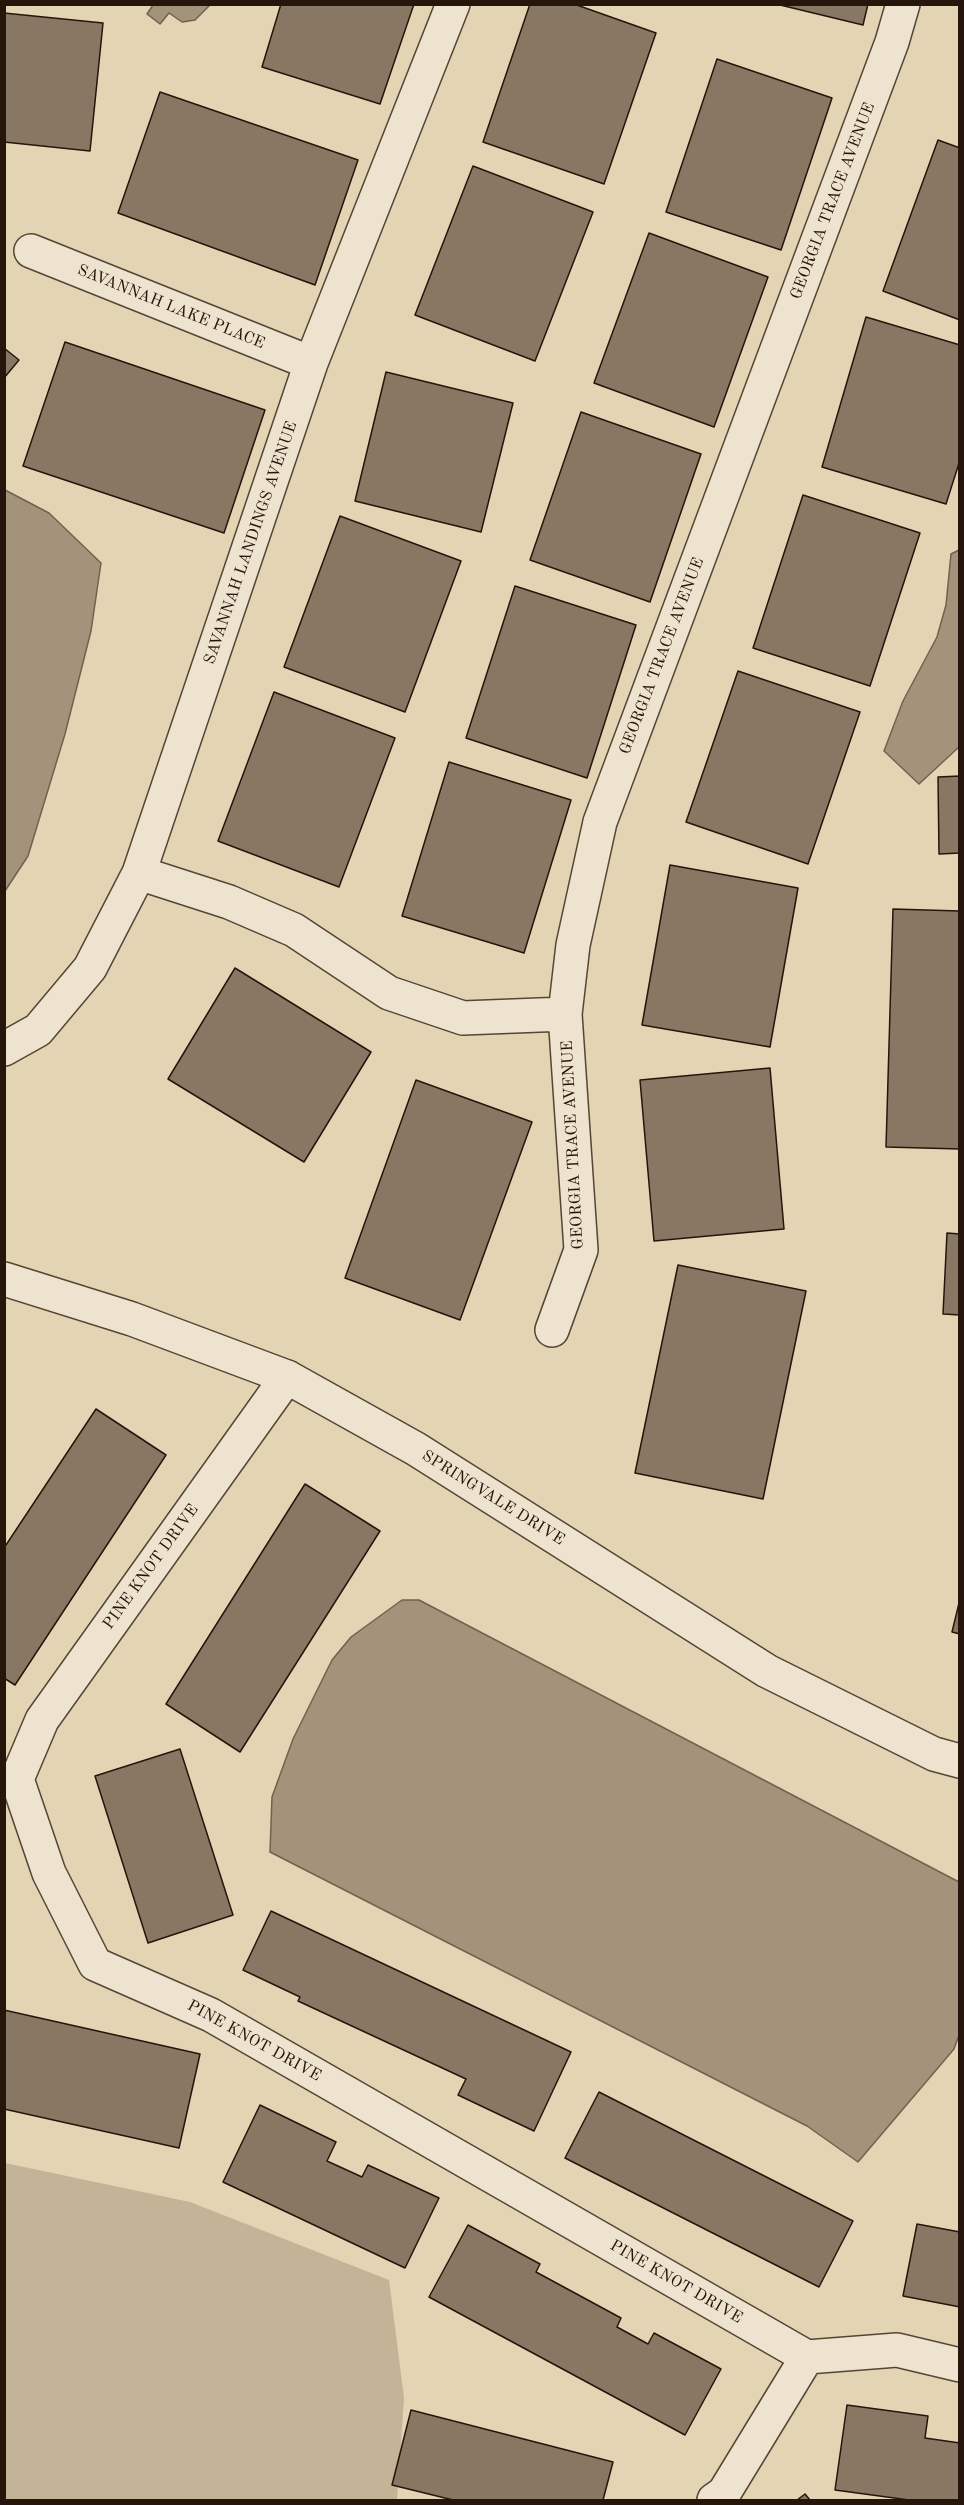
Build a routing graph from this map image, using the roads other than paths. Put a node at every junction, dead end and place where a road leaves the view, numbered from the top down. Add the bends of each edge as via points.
1 (453, 4) edge
2 (903, 4) edge
3 (31, 250) dead end
4 (311, 363) junction
5 (140, 873) junction
6 (566, 1014) junction
7 (4, 1049) edge
8 (4, 1279) edge
9 (552, 1330) dead end
10 (287, 1377) junction
11 (960, 1761) edge
12 (807, 2357) junction
13 (960, 2365) edge
14 (714, 2500) edge

1 - 4 street, SAVANNAH LANDINGS AVENUE
2 - 6 street, GEORGIA TRACE AVENUE via 600,822 573,945
3 - 4 street, SAVANNAH LAKE PLACE
4 - 5 street, SAVANNAH LANDINGS AVENUE
5 - 6 street via 229,902 294,930 389,993 463,1018
5 - 7 street, SAVANNAH LANDINGS AVENUE via 90,968 38,1030
6 - 9 street, GEORGIA TRACE AVENUE via 581,1250
8 - 10 street, SPRINGVALE DRIVE via 132,1320
10 - 11 street, SPRINGVALE DRIVE via 416,1449 766,1671 934,1754
10 - 12 street, PINE KNOT DRIVE via 42,1720 17,1779 49,1873 95,1964 211,2015
12 - 13 street via 897,2350
12 - 14 street via 724,2493

